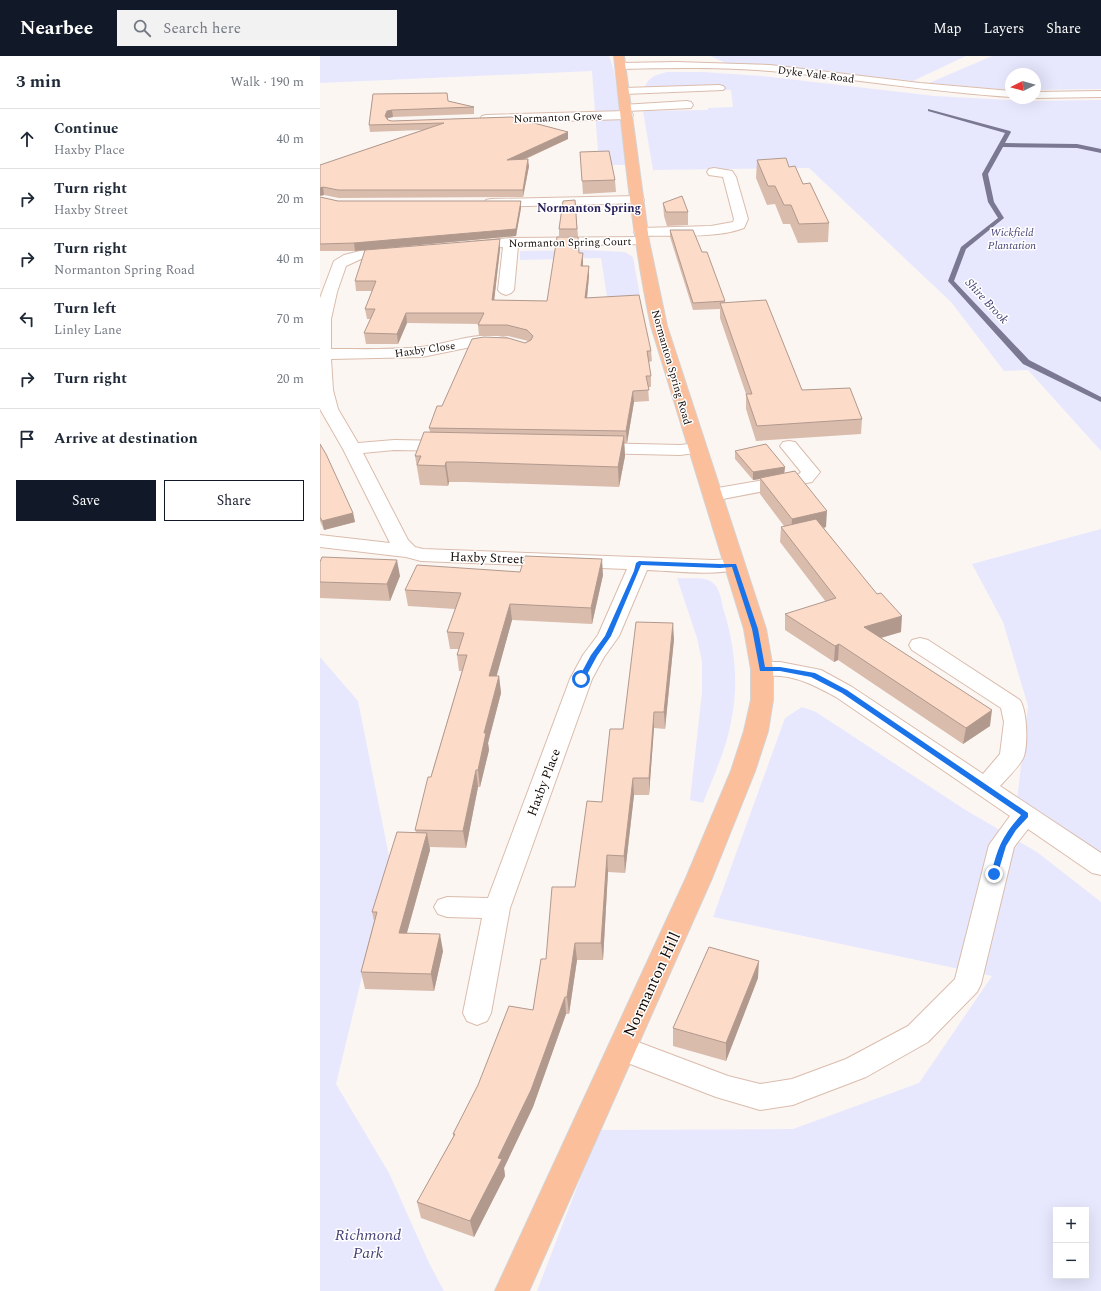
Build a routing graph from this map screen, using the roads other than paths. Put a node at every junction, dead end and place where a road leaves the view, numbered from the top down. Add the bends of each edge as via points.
1 (620, 61) edge
2 (719, 88) dead end
3 (624, 91) junction
4 (1005, 94) edge
5 (1101, 94) edge
6 (1041, 95) edge
7 (687, 105) dead end
8 (626, 111) junction
9 (471, 120) edge
10 (714, 172) dead end
11 (637, 200) junction
12 (479, 203) edge
13 (642, 236) junction
14 (511, 242) junction
15 (455, 247) edge
16 (408, 251) edge
17 (506, 290) dead end
18 (518, 344) edge
19 (323, 354) junction
20 (465, 446) edge
21 (789, 446) dead end
22 (576, 448) edge
23 (697, 448) junction
24 (352, 449) junction
25 (712, 495) junction
26 (320, 541) edge
27 (408, 551) junction
28 (639, 563) junction
29 (734, 565) junction
30 (920, 646) dead end
31 (762, 669) junction
32 (986, 787) junction
33 (1026, 815) junction
34 (1101, 866) edge
35 (447, 907) dead end
36 (497, 908) junction
37 (477, 1013) dead end
38 (622, 1048) junction
39 (512, 1291) edge

1 - 3 main road, Normanton Spring Road
1 - 4 street, Dyke Vale Road via 768,68 933,88
2 - 3 street
3 - 8 main road, Normanton Spring Road
5 - 6 street
7 - 8 street, Normanton Grove
8 - 9 street, Normanton Grove
8 - 11 main road, Normanton Spring Road
10 - 13 street, Normanton Spring Court via 727,174 729,177 741,219 739,225 731,228
11 - 12 street
11 - 13 main road, Normanton Spring Road
13 - 14 street, Normanton Spring Court
13 - 23 main road, Normanton Spring Road via 659,326
14 - 15 street, Normanton Spring Court
14 - 17 street
16 - 19 street via 360,255 339,264 328,292 323,318
18 - 19 street, Haxby Close via 477,340 423,352
19 - 24 street via 329,410
20 - 24 street via 394,445
21 - 25 street via 811,472 805,478
22 - 23 street
23 - 25 main road, Normanton Spring Road
24 - 27 street via 400,543
25 - 29 main road, Normanton Spring Road
26 - 27 street, Haxby Street
27 - 28 street, Haxby Street via 421,555
28 - 29 street, Haxby Street
28 - 36 street, Haxby Place via 608,636 581,679
29 - 31 main road, Normanton Spring Road via 755,629
30 - 32 street via 1012,705 1016,722 1012,756
31 - 32 street via 790,671 819,678
31 - 38 main road, Normanton Hill via 762,700 756,731 743,771 699,878
32 - 33 street
33 - 34 street
33 - 38 street via 1002,845 967,984 918,1034 856,1068 793,1092 760,1097 726,1088
35 - 36 street
36 - 37 street, Haxby Place
38 - 39 main road, Normanton Hill

